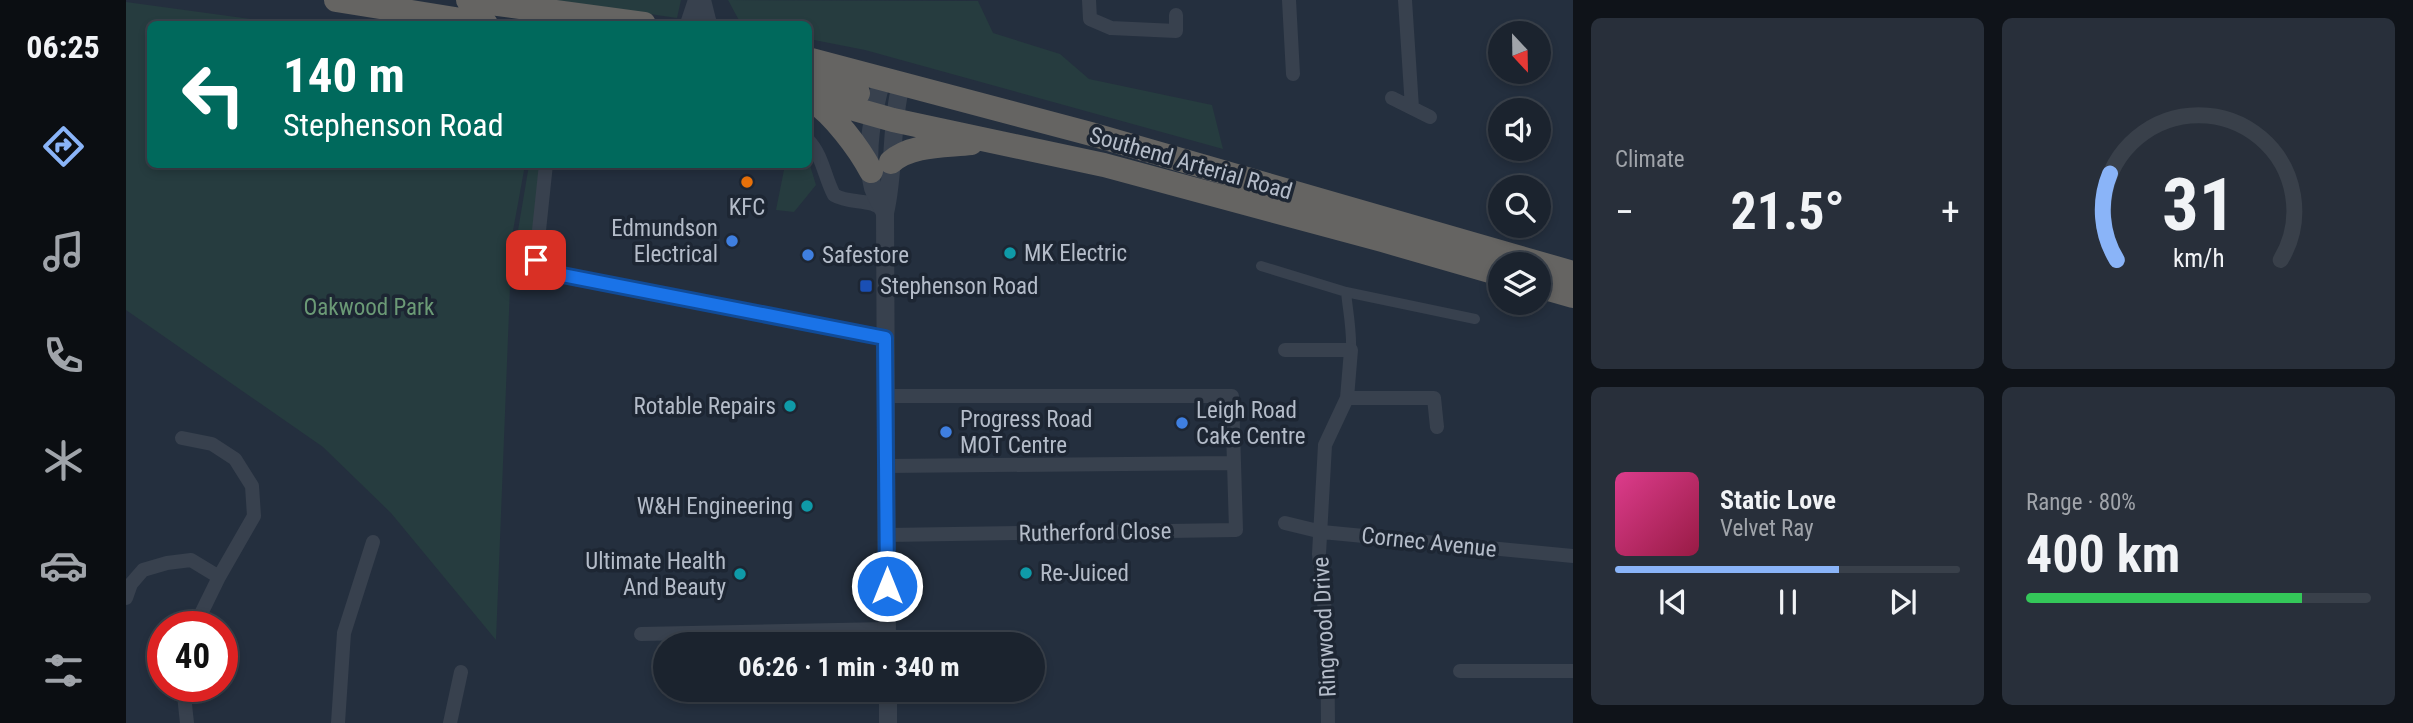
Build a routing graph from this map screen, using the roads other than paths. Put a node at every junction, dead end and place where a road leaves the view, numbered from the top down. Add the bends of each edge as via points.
1 (335, 0) edge
2 (468, 0) edge
3 (700, 0) edge
4 (1089, 0) edge
5 (1289, 0) edge
6 (1405, 0) edge
7 (1176, 15) dead end
8 (467, 21) edge
9 (622, 21) edge
10 (690, 21) edge
11 (707, 21) edge
12 (812, 61) edge
13 (812, 67) edge
14 (1293, 74) dead end
15 (812, 79) edge
16 (812, 97) edge
17 (1392, 98) dead end
18 (886, 99) junction
19 (812, 100) edge
20 (1412, 108) junction
21 (1430, 117) dead end
22 (993, 140) junction
23 (812, 145) edge
24 (1075, 158) junction
25 (546, 168) edge
26 (878, 172) junction
27 (858, 202) junction
28 (885, 213) junction
29 (1261, 266) dead end
30 (1488, 271) edge
31 (1573, 272) edge
32 (1551, 290) edge
33 (1346, 292) junction
34 (1573, 296) edge
35 (1475, 319) dead end
36 (885, 338) junction
37 (1285, 350) dead end
38 (1351, 350) junction
39 (886, 396) junction
40 (1347, 398) junction
41 (1437, 427) dead end
42 (182, 438) dead end
43 (1233, 464) junction
44 (886, 466) junction
45 (1285, 523) dead end
46 (1322, 532) junction
47 (887, 535) junction
48 (373, 542) dead end
49 (1573, 556) edge
50 (219, 576) junction
51 (126, 598) edge
52 (202, 611) edge
53 (887, 632) edge
54 (641, 634) dead end
55 (653, 634) edge
56 (1460, 671) dead end
57 (1573, 671) edge
58 (461, 672) dead end
59 (185, 702) edge
60 (888, 702) edge
61 (187, 723) edge
62 (338, 723) edge
63 (450, 723) edge
64 (888, 723) edge
65 (1328, 723) edge

1 - 8 highway
2 - 9 highway
3 - 10 street
3 - 11 street
4 - 7 street via 1090,19 1111,28 1176,31
5 - 14 street
6 - 20 street
12 - 18 highway, Southend Arterial Road
13 - 18 highway
15 - 18 highway
16 - 18 highway, Southend Arterial Road
17 - 20 street
18 - 22 highway, Southend Arterial Road
18 - 24 highway via 1059,147
18 - 26 street
18 - 31 highway, Southend Arterial Road via 1104,138
19 - 26 highway
20 - 21 street
22 - 24 highway, Southend Arterial Road
22 - 26 highway via 910,151
23 - 27 street via 834,195
24 - 30 highway, Southend Arterial Road
25 - 36 street via 536,254 538,266 547,272
26 - 27 street via 870,195
26 - 28 street
26 - 28 street via 891,189
27 - 28 street via 874,203
28 - 36 street
29 - 33 street
32 - 34 highway
33 - 35 street
33 - 38 street
36 - 39 street
37 - 38 street
38 - 40 street
39 - 43 street, Rutherford Close via 1232,396
39 - 44 street
40 - 41 street via 1434,398
40 - 46 street, Ringwood Drive via 1325,445
42 - 50 street via 212,444 234,459 252,486 254,516
43 - 44 street
43 - 47 street, Rutherford Close via 1236,530
44 - 47 street
45 - 46 street, Cornec Avenue
46 - 49 street, Cornec Avenue
46 - 65 street, Ringwood Drive via 1319,554 1327,631
47 - 53 street
48 - 62 street via 344,633
50 - 51 street via 191,560 167,563 143,570
50 - 52 street
54 - 55 street
56 - 57 street
58 - 63 street
59 - 61 street
60 - 64 street

